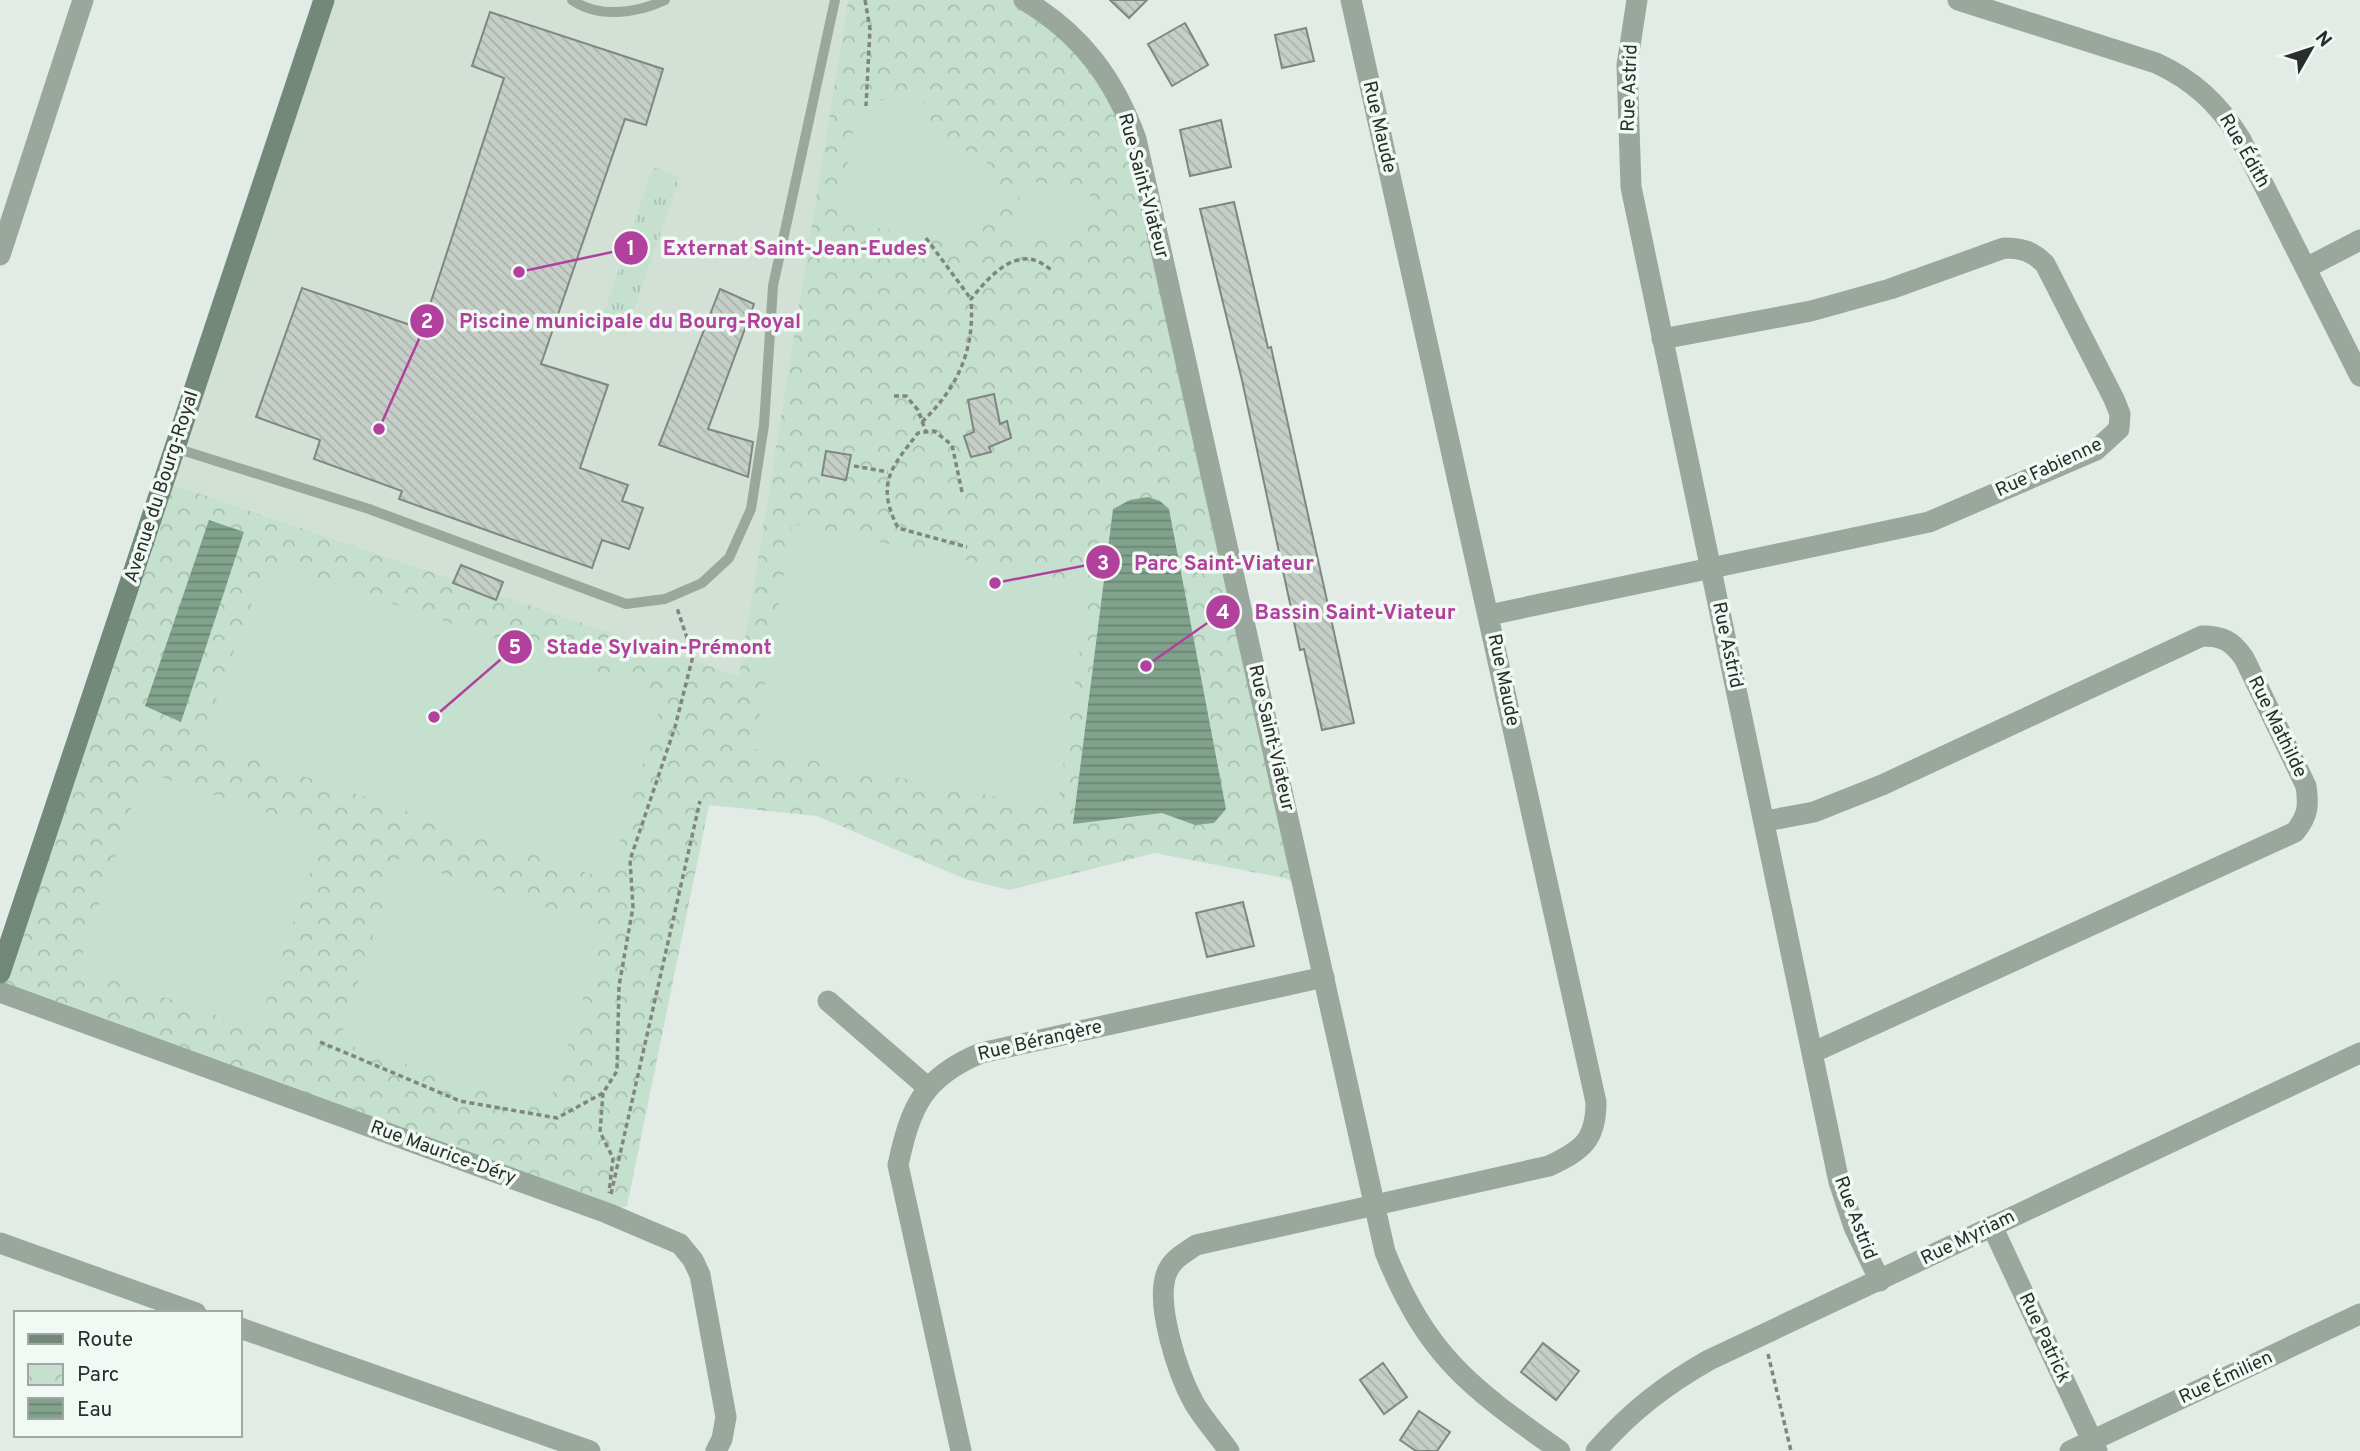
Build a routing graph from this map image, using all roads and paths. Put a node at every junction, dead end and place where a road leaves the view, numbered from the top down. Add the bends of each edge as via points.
1 (83, 0) edge
2 (324, 0) edge
3 (572, 0) edge
4 (665, 0) edge
5 (835, 0) edge
6 (865, 0) edge
7 (1024, 0) edge
8 (1351, 0) edge
9 (1637, 0) edge
10 (1958, 0) edge
11 (866, 106) dead end
12 (926, 238) dead end
13 (2360, 240) edge
14 (0, 256) edge
15 (2306, 268) junction
16 (1053, 271) dead end
17 (971, 299) junction
18 (1662, 339) junction
19 (2360, 376) edge
20 (894, 396) dead end
21 (922, 422) junction
22 (926, 432) junction
23 (175, 448) junction
24 (854, 466) dead end
25 (888, 472) junction
26 (962, 492) dead end
27 (967, 547) dead end
28 (1711, 570) junction
29 (673, 596) junction
30 (1489, 615) junction
31 (700, 801) dead end
32 (1766, 821) junction
33 (0, 973) edge
34 (1324, 976) junction
35 (0, 992) edge
36 (828, 1001) dead end
37 (320, 1042) dead end
38 (1814, 1052) junction
39 (2360, 1053) edge
40 (926, 1086) junction
41 (603, 1093) junction
42 (1375, 1205) junction
43 (607, 1213) junction
44 (1992, 1226) junction
45 (0, 1243) edge
46 (1880, 1281) junction
47 (190, 1311) edge
48 (2360, 1314) edge
49 (242, 1329) edge
50 (1763, 1335) junction
51 (2094, 1446) edge
52 (590, 1451) edge
53 (716, 1451) edge
54 (961, 1451) edge
55 (1229, 1451) edge
56 (1560, 1451) edge
57 (1596, 1451) edge
58 (1791, 1451) edge
59 (2070, 1451) edge

1 - 14 street
2 - 23 main road, Avenue du Bourg-Royal
3 - 4 lane via 583,8 625,13
5 - 29 lane via 773,286 764,425 751,509 729,558 702,583
6 - 11 path via 870,29
7 - 34 street, Rue Saint-Viateur via 1052,16 1092,56 1117,93 1136,139
8 - 30 street, Rue Maude
9 - 18 street, Rue Astrid via 1627,65 1631,187
10 - 15 street, Rue Édith via 2155,63 2203,91 2241,138
12 - 17 path
13 - 15 street
15 - 19 street, Rue Édith
16 - 17 path via 1033,259 1010,263 989,277
17 - 21 path via 973,325 963,363 949,395
18 - 28 street, Rue Astrid
18 - 28 street, Rue Fabienne via 1811,311 1890,289 2004,248 2019,248 2034,253 2045,264 2120,414 2119,429 2096,450 1929,522
20 - 21 path via 906,396
21 - 22 path
22 - 25 path via 918,433
22 - 26 path via 934,431 952,444
23 - 29 lane via 369,509 626,604
23 - 33 main road, Avenue du Bourg-Royal
24 - 25 path
25 - 27 path via 889,511 898,528
28 - 30 street, Rue Fabienne
28 - 32 street, Rue Astrid
29 - 41 path via 693,656 675,727 630,860 633,907 620,986 617,1071
30 - 42 street, Rue Maude via 1596,1102 1596,1123 1573,1155 1549,1166
31 - 43 path
32 - 38 street, Rue Astrid
32 - 38 street, Rue Mathilde via 1814,812 1882,785 2202,636 2233,642 2306,786 2309,806 2295,832
34 - 40 street, Rue Bérangère via 981,1053
34 - 42 street, Rue Saint-Viateur
35 - 43 street, Rue Maurice-Déry
36 - 40 street
37 - 41 path via 460,1101 557,1118
38 - 46 street, Rue Astrid via 1839,1182
39 - 44 street, Rue Myriam
40 - 54 street via 905,1134 898,1165
41 - 43 path via 600,1132 613,1158
42 - 55 street via 1196,1245 1169,1267 1161,1301 1169,1335 1194,1402
42 - 56 street, Rue Saint-Viateur via 1385,1252 1401,1291 1440,1353 1485,1398
43 - 53 street, Rue Maurice-Déry via 680,1244 700,1275 726,1417
44 - 46 street, Rue Myriam
44 - 51 street, Rue Patrick
45 - 47 street
46 - 50 street, Rue Myriam
48 - 51 street, Rue Émilien
49 - 52 street
50 - 57 street, Rue Myriam via 1662,1387
50 - 58 path
51 - 59 street, Rue Émilien

